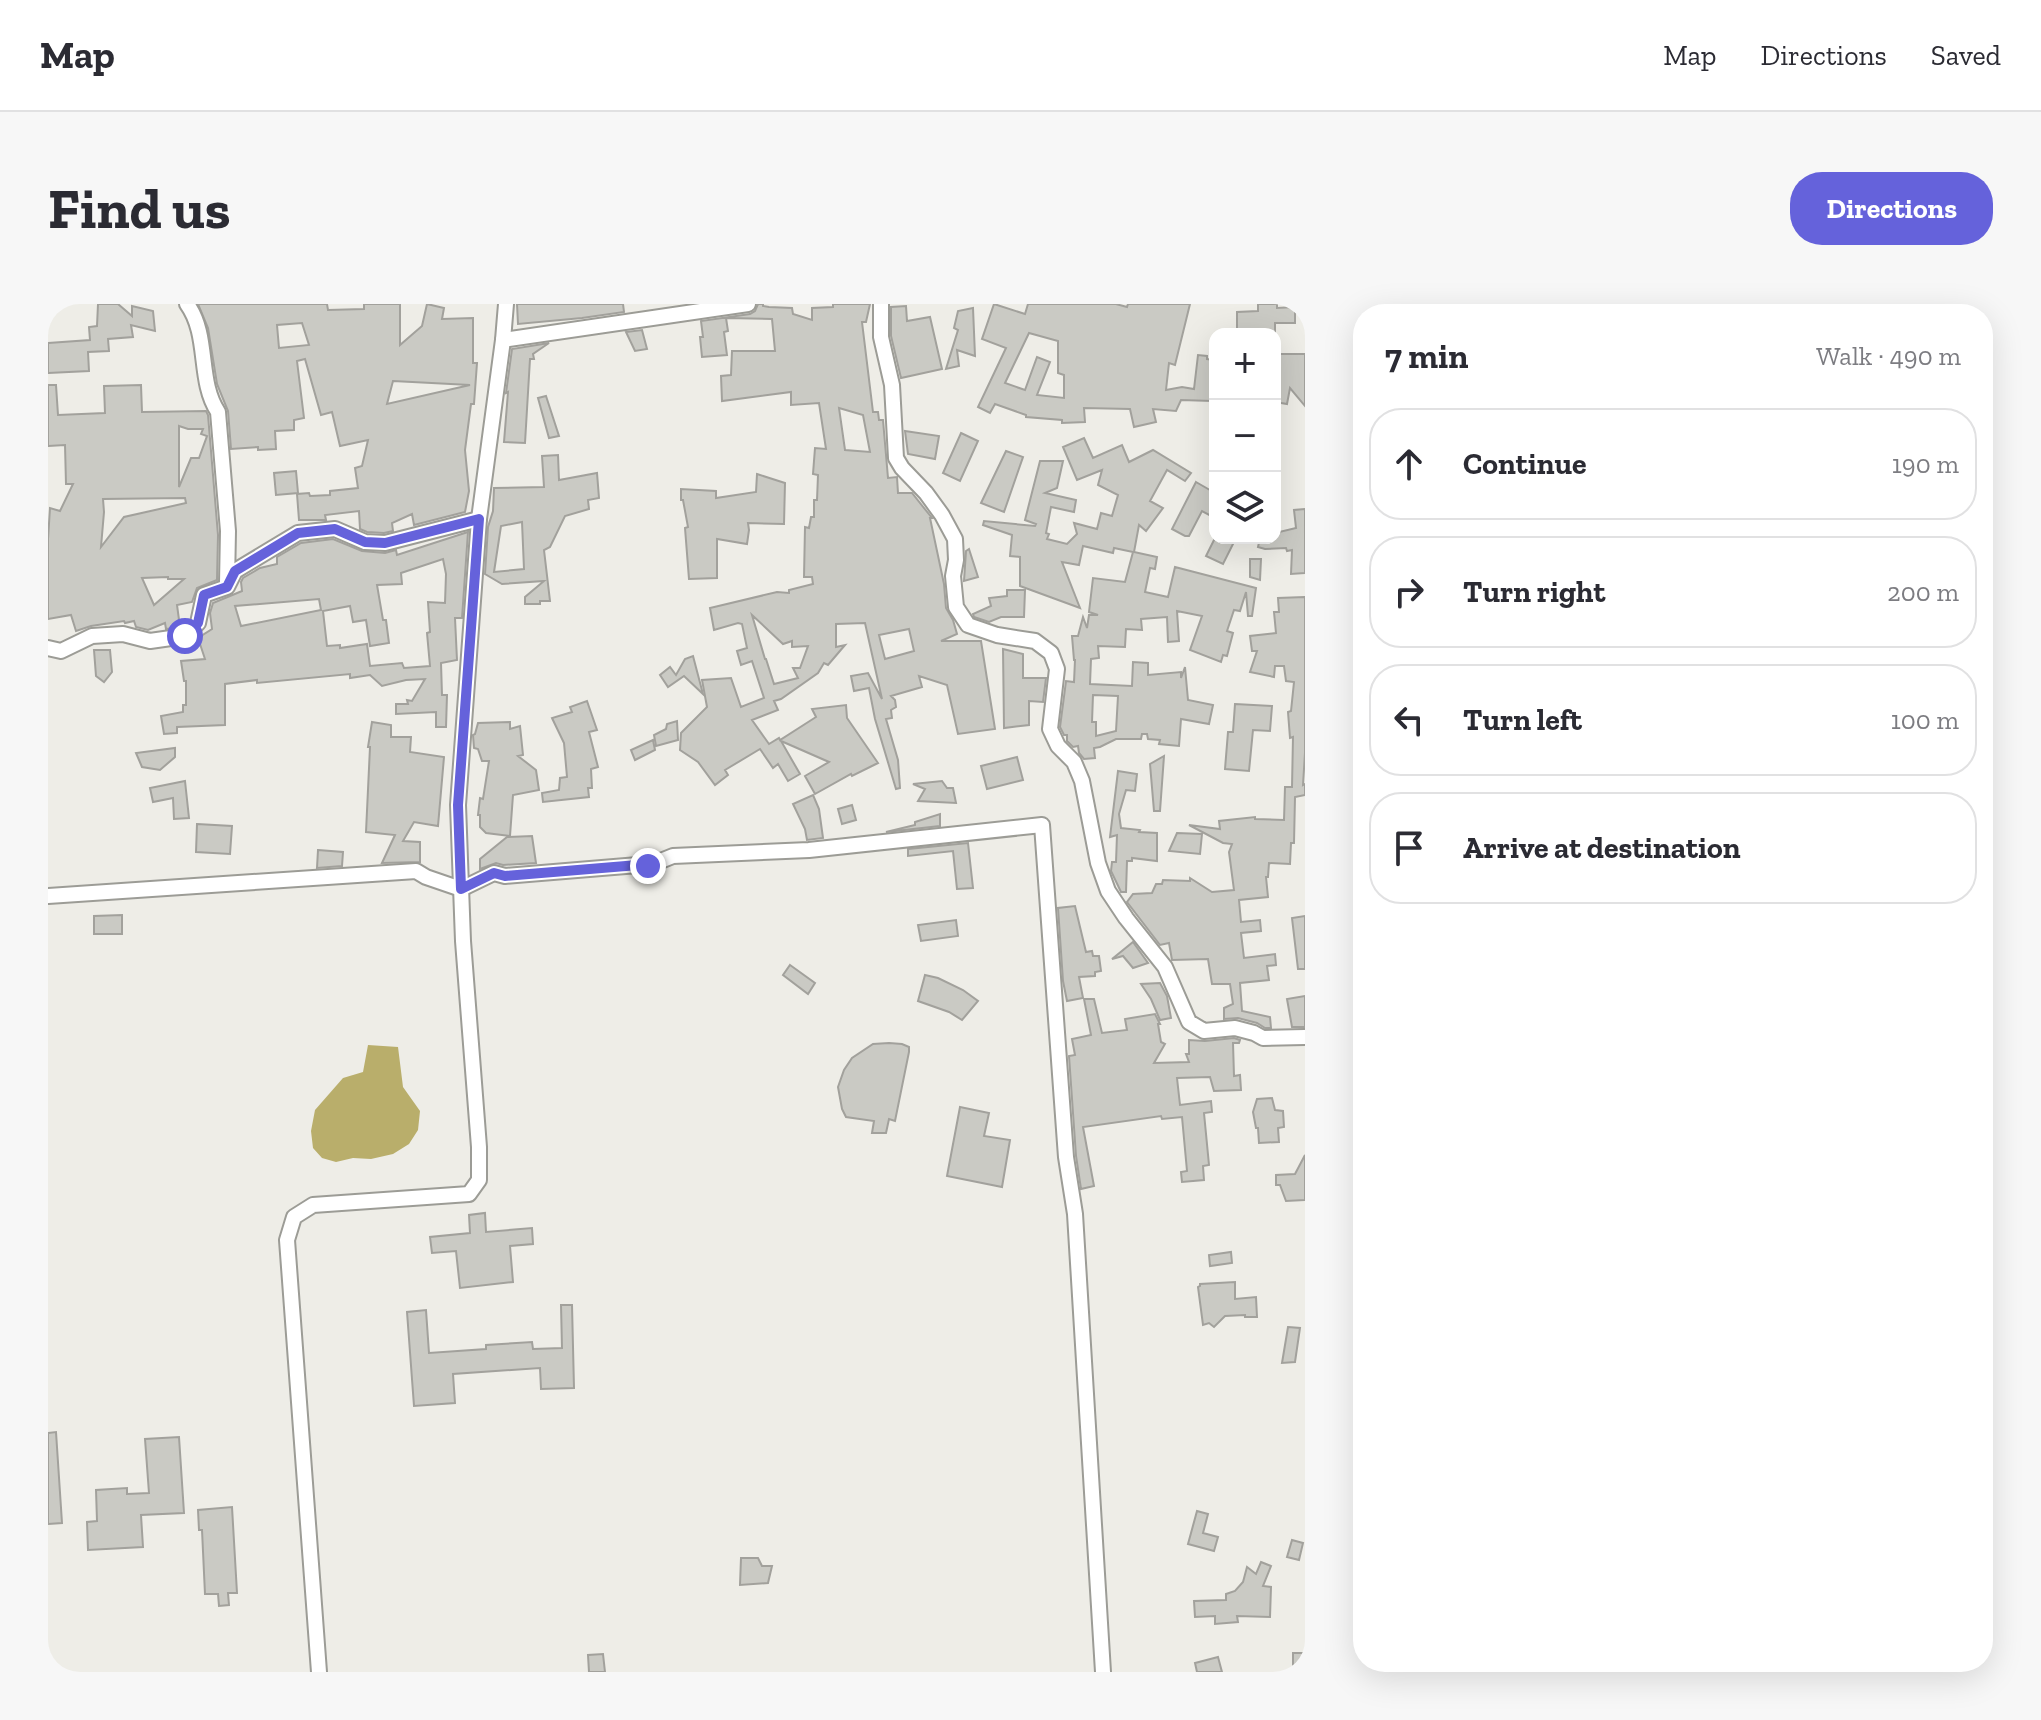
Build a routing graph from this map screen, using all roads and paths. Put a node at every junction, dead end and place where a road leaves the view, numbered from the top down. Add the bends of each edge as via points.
1 (187, 304) edge
2 (506, 304) edge
3 (748, 304) edge
4 (881, 304) edge
5 (503, 340) junction
6 (479, 519) junction
7 (227, 587) junction
8 (48, 648) edge
9 (461, 889) junction
10 (48, 896) edge
11 (1305, 1037) edge
12 (319, 1672) edge
13 (1103, 1672) edge

1 - 7 street via 199,329 218,412
2 - 5 street
3 - 5 street
4 - 11 street via 896,458 955,539 956,607 968,625 1035,641 1051,653 1057,669 1050,729 1082,781 1108,891 1165,967 1189,1022 1204,1031 1235,1028 1263,1038
5 - 6 street
6 - 7 street via 385,543 365,542 335,529 298,533 235,571
6 - 9 street via 458,805
7 - 8 street via 204,595 198,623 185,636 150,641 123,634 92,636 61,651
9 - 10 street via 416,871
9 - 12 street via 479,1180 469,1194 313,1205 294,1217 287,1240
9 - 13 street via 494,873 648,866 673,856 809,850 1042,825 1066,1157 1075,1214

